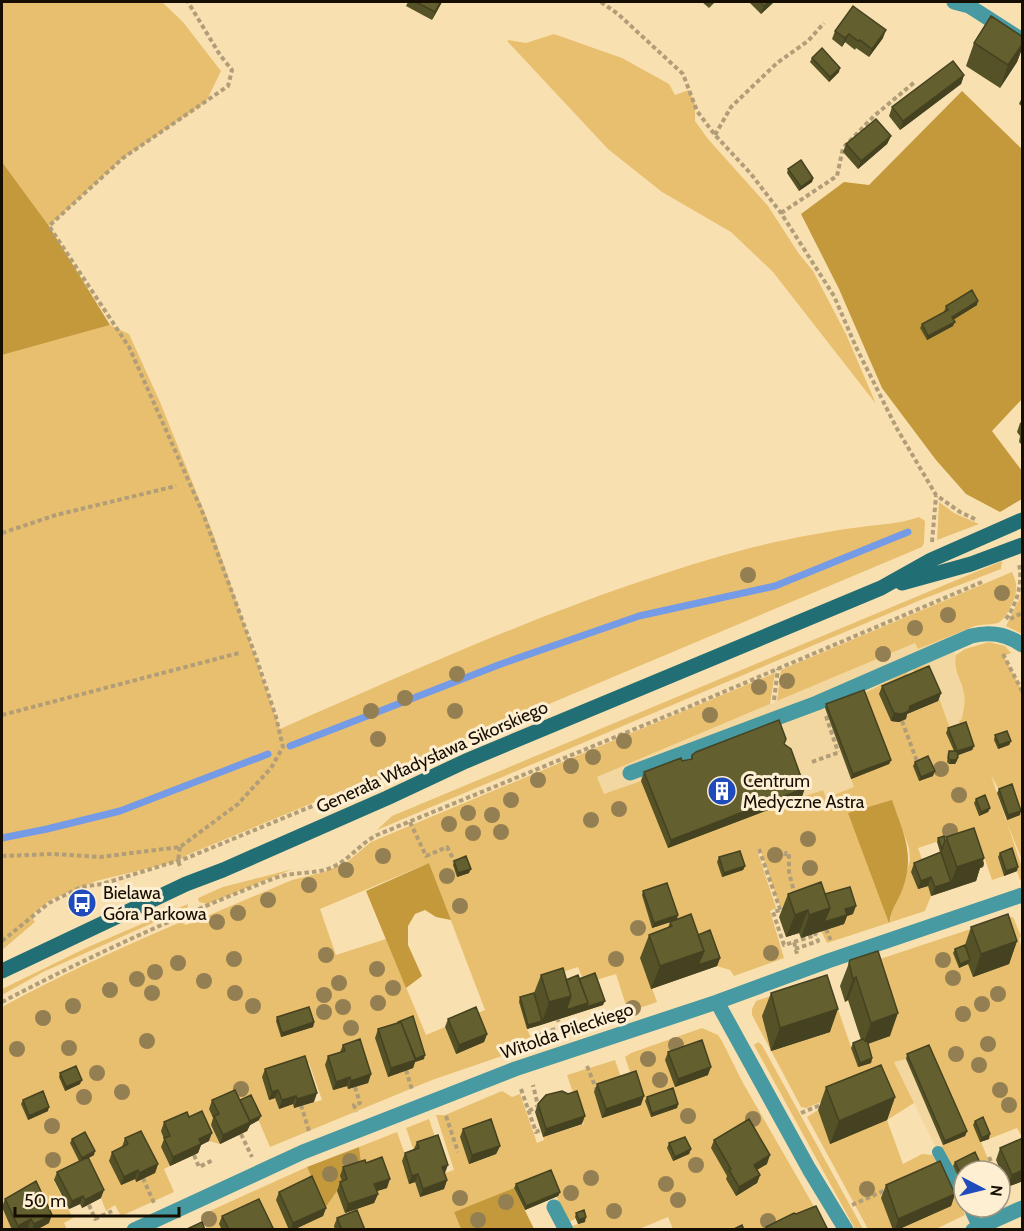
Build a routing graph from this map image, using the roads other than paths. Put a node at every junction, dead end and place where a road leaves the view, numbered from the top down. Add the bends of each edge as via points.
1 (954, 2) edge
2 (1023, 40) edge
3 (1023, 520) edge
4 (1023, 544) edge
5 (881, 588) junction
6 (1023, 645) edge
7 (630, 773) dead end
8 (1023, 895) edge
9 (2, 971) edge
10 (717, 1002) junction
11 (938, 1152) dead end
12 (952, 1177) edge
13 (1016, 1204) edge
14 (554, 1207) dead end
15 (975, 1228) edge
16 (134, 1230) edge
17 (566, 1230) edge
18 (846, 1230) edge

1 - 2 street via 969,6
3 - 5 main road, Generała Władysława Sikorskiego via 931,560
4 - 5 main road, Generała Władysława Sikorskiego via 951,570
5 - 9 main road, Generała Władysława Sikorskiego via 466,761 186,884
6 - 7 street via 995,633 971,636 817,703
8 - 10 street, Witolda Pileckiego
10 - 16 street, Witolda Pileckiego via 515,1069 355,1131
10 - 18 street
11 - 12 lane
13 - 15 street
14 - 17 street

